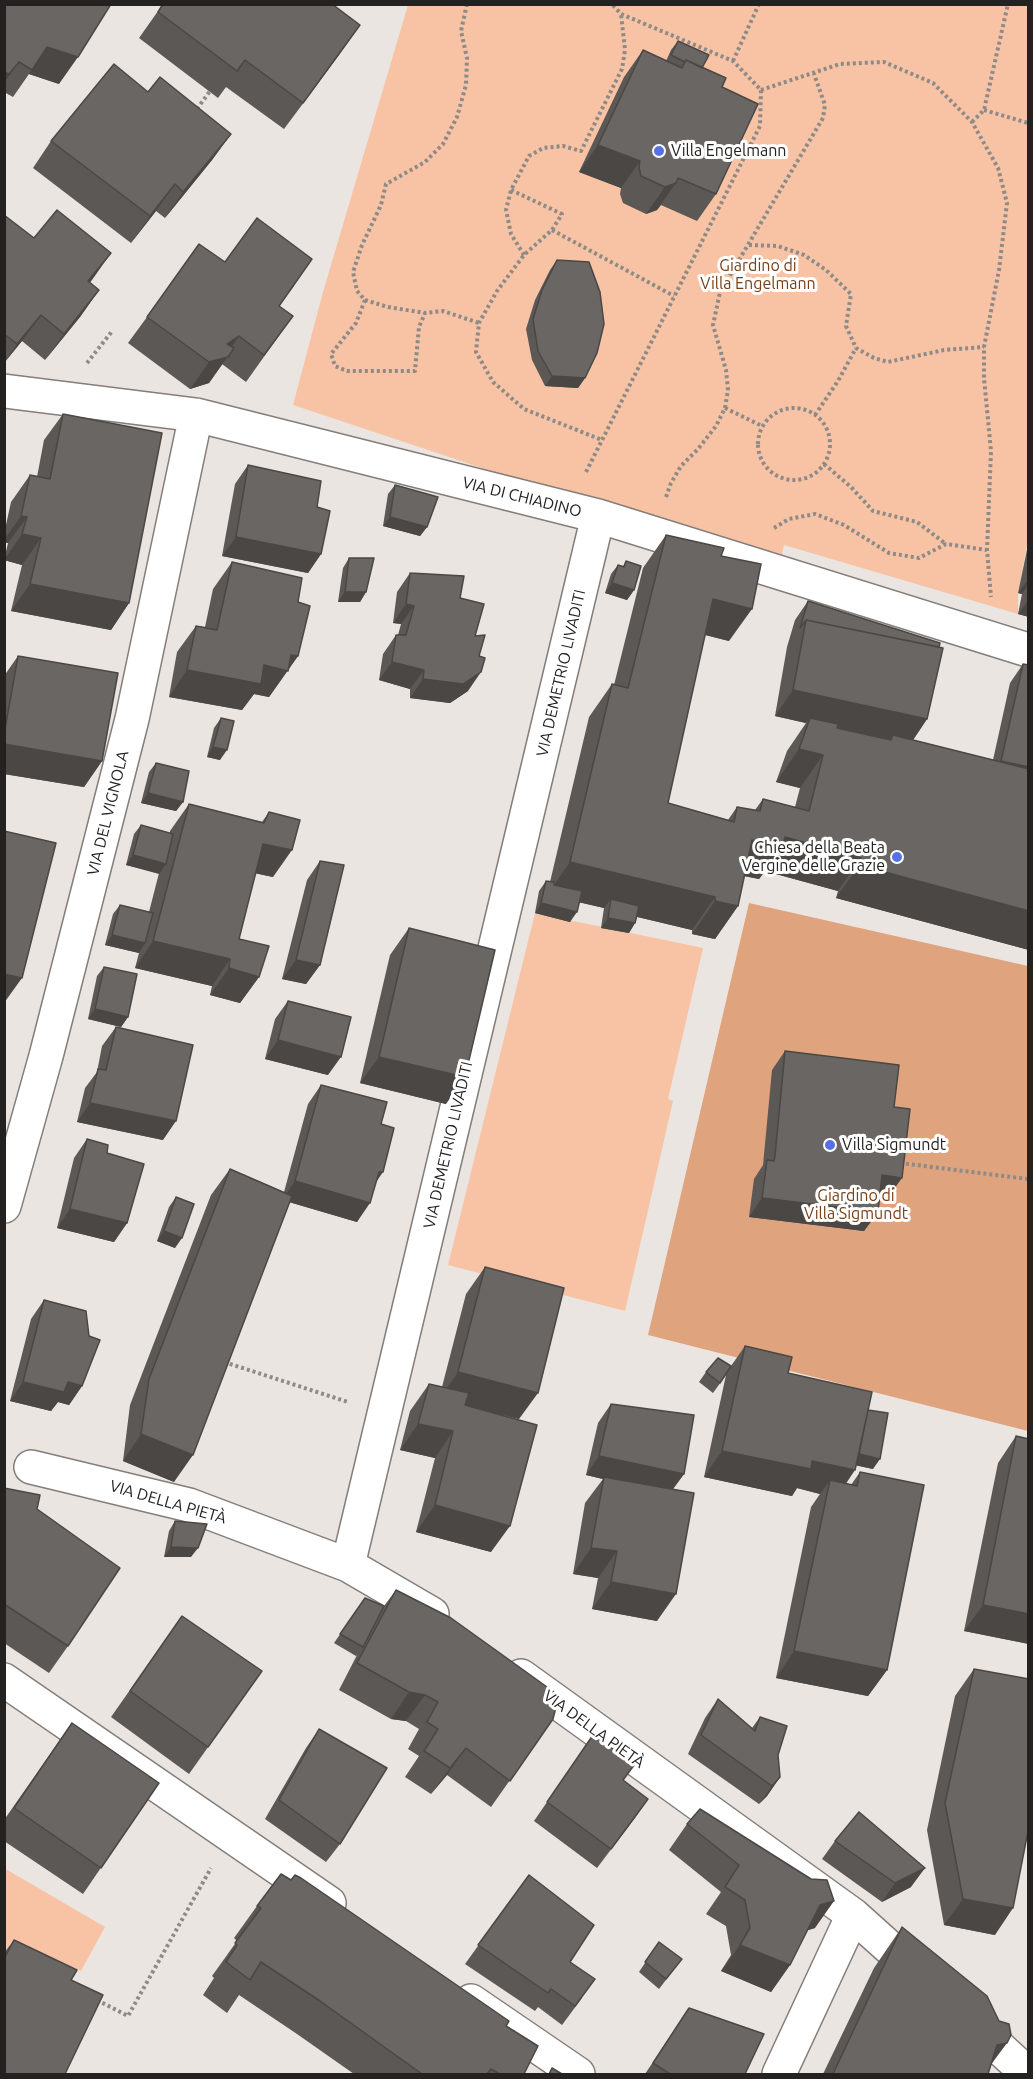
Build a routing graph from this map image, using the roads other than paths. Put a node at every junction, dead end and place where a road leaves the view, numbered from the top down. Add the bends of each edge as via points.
1 (4, 391) edge
2 (196, 415) junction
3 (598, 516) junction
4 (1029, 650) edge
5 (4, 1206) edge
6 (31, 1467) dead end
7 (348, 1565) junction
8 (459, 1630) edge
9 (497, 1659) edge
10 (4, 1680) edge
11 (853, 1915) junction
12 (348, 1916) edge
13 (444, 1983) edge
14 (1028, 2073) edge
15 (578, 2074) edge
16 (779, 2074) edge

1 - 2 street, VIA DI CHIADINO
2 - 3 street, VIA DI CHIADINO
2 - 5 street, VIA DEL VIGNOLA via 132,719
3 - 4 street, VIA DI CHIADINO
3 - 7 street, VIA DEMETRIO LIVADITI
6 - 7 street, VIA DELLA PIETÀ via 189,1505
7 - 8 street, VIA DELLA PIETÀ
9 - 11 street, VIA DELLA PIETÀ
10 - 12 street
11 - 14 street, VIA DELLA PIETÀ
11 - 16 street
13 - 15 street

